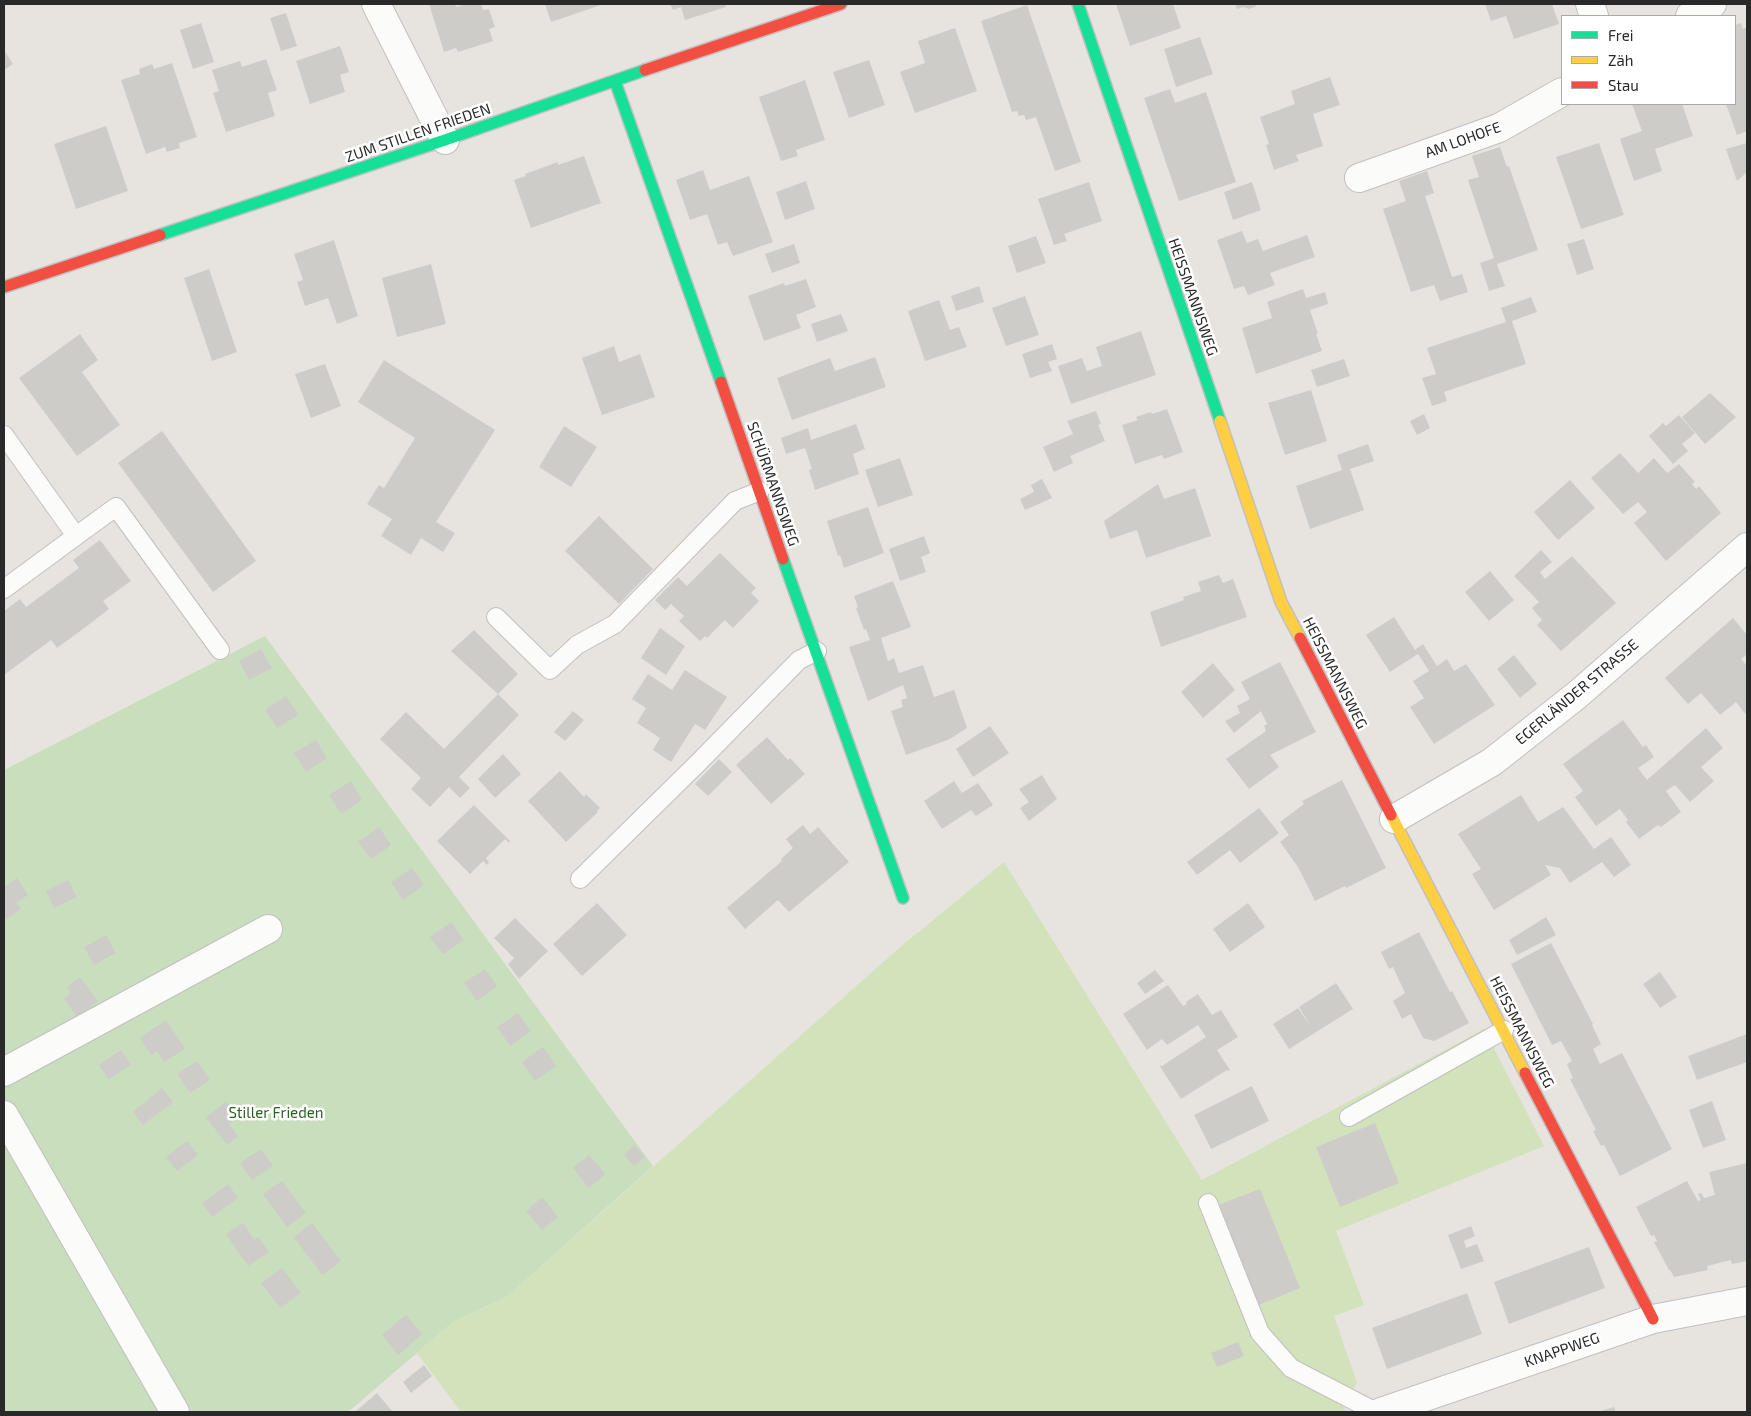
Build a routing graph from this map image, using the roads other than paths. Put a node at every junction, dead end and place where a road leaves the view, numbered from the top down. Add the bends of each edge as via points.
1 (376, 4) edge
2 (841, 4) edge
3 (1078, 4) edge
4 (1712, 4) edge
5 (1692, 15) edge
6 (615, 80) junction
7 (1561, 93) edge
8 (445, 140) junction
9 (1359, 178) dead end
10 (4, 287) edge
11 (4, 435) edge
12 (760, 491) junction
13 (76, 536) junction
14 (1747, 547) edge
15 (4, 589) edge
16 (496, 617) dead end
17 (220, 650) dead end
18 (817, 651) junction
19 (1394, 819) junction
20 (580, 878) dead end
21 (903, 898) dead end
22 (268, 929) dead end
23 (1504, 1030) junction
24 (4, 1072) edge
25 (4, 1115) edge
26 (1348, 1117) dead end
27 (1208, 1204) dead end
28 (1747, 1302) edge
29 (1653, 1319) junction
30 (175, 1412) edge
31 (1376, 1412) edge
32 (1381, 1412) edge

1 - 8 street
2 - 6 street, ZUM STILLEN FRIEDEN
3 - 19 street, HEISSMANNSWEG via 1282,602
4 - 5 street
6 - 8 street, ZUM STILLEN FRIEDEN
6 - 12 street, SCHÜRMANNSWEG
7 - 9 street, AM LOHOFE via 1498,128
8 - 10 street, ZUM STILLEN FRIEDEN
11 - 13 lane
12 - 16 lane via 736,501 615,624 577,645 550,670
12 - 18 street, SCHÜRMANNSWEG
13 - 15 lane
13 - 17 lane via 116,507
14 - 19 street, EGERLÄNDER STRASSE via 1577,695 1492,762
18 - 20 lane via 799,660
18 - 21 street, SCHÜRMANNSWEG
19 - 23 street, HEISSMANNSWEG
22 - 24 street
23 - 26 lane
23 - 29 street, HEISSMANNSWEG
25 - 30 street
27 - 31 lane via 1260,1333 1291,1368
28 - 29 street, KNAPPWEG
29 - 32 street, KNAPPWEG

